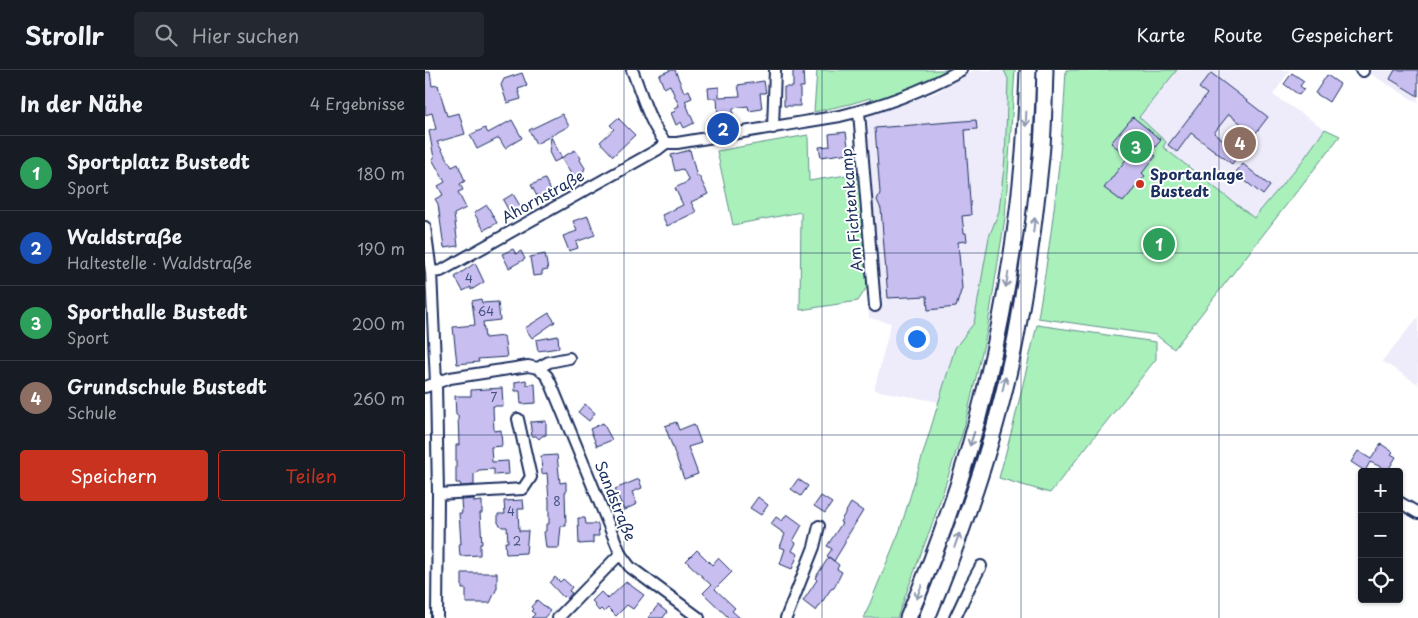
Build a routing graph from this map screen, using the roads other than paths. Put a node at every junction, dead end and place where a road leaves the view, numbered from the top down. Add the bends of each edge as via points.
1 (632, 70) edge
2 (775, 70) edge
3 (961, 70) edge
4 (1028, 70) edge
5 (1045, 70) edge
6 (859, 112) junction
7 (773, 128) junction
8 (666, 142) junction
9 (425, 227) edge
10 (431, 272) junction
11 (875, 306) dead end
12 (569, 358) dead end
13 (538, 368) junction
14 (436, 383) junction
15 (425, 387) edge
16 (518, 419) dead end
17 (438, 494) junction
18 (1403, 505) edge
19 (1418, 514) edge
20 (819, 526) dead end
21 (621, 555) junction
22 (981, 566) dead end
23 (437, 618) edge
24 (558, 618) edge
25 (699, 618) edge
26 (786, 618) edge
27 (908, 618) edge
28 (927, 618) edge
29 (955, 618) edge

1 - 8 street via 655,127
2 - 7 street
3 - 6 street via 906,96
4 -> 27 highway via 1024,152 1015,232 997,336 972,440 950,509
28 -> 5 highway via 967,512 995,424 1015,338 1032,237 1041,155
6 - 7 street
6 - 11 street, Am Fichtenkamp
7 - 8 street
8 - 10 street, Ahornstraße via 441,271
9 - 10 street
10 - 14 street
12 - 13 street
13 - 14 street via 528,366
13 - 21 street, Sandstraße via 551,384
14 - 15 street
14 - 17 street
16 - 17 street via 531,477 523,489
17 - 23 street
18 - 19 street
20 - 26 street via 814,548
21 - 24 street
21 - 25 street, Sandstraße via 630,567
22 - 29 street

